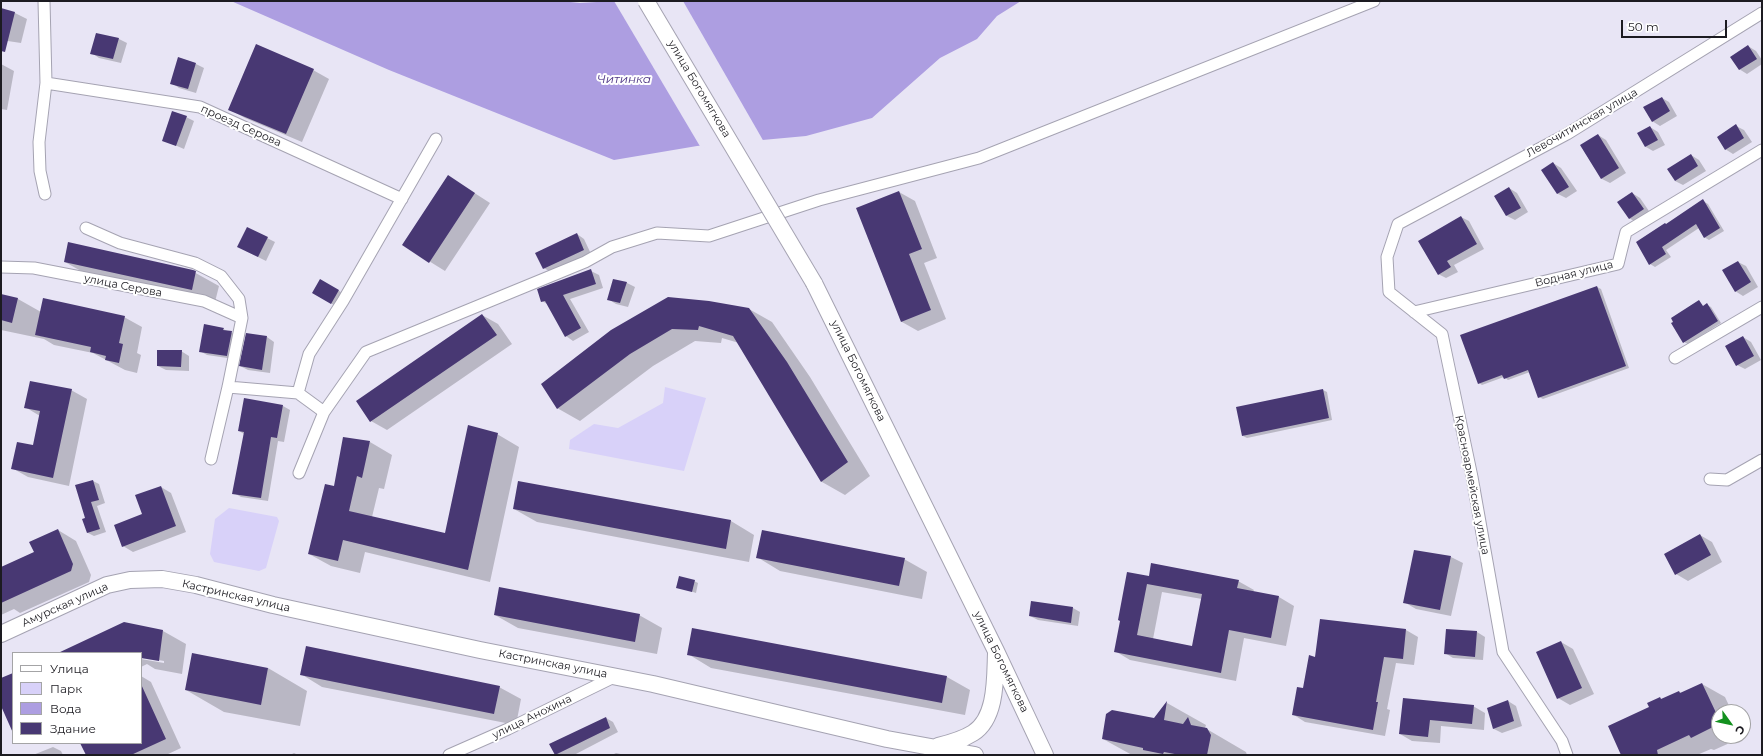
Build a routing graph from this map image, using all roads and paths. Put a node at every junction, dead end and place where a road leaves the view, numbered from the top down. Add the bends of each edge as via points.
1 (44, 1) edge
2 (646, 1) edge
3 (1374, 1) edge
4 (1762, 13) edge
5 (46, 83) junction
6 (436, 139) dead end
7 (1762, 150) edge
8 (45, 194) dead end
9 (402, 199) junction
10 (1398, 224) joint
11 (86, 228) dead end
12 (1, 267) edge
13 (1762, 307) edge
14 (1414, 312) junction
15 (242, 318) junction
16 (1675, 358) dead end
17 (228, 387) junction
18 (298, 393) junction
19 (324, 412) junction
20 (211, 459) dead end
21 (1762, 460) edge
22 (298, 473) dead end
23 (1710, 478) dead end
24 (130, 580) joint
25 (1, 634) edge
26 (996, 651) junction
27 (614, 677) junction
28 (935, 747) junction
29 (448, 755) edge
30 (975, 755) edge
31 (1045, 755) edge
32 (1567, 755) edge

1 - 5 street
2 - 26 main road, улица Богомягкова, bridge via 814,283
3 - 19 street via 979,158 819,200 709,236 657,233 612,247 585,262 366,352
4 - 10 street, Левочитинская улица via 1567,134
5 - 8 street via 39,142 40,171
5 - 9 street, проезд Серова via 200,107
6 - 9 street
7 - 14 street, Водная улица via 1626,232 1618,264
9 - 18 street via 343,302 309,354
10 - 14 street, Красноармейская улица via 1387,257 1389,292
11 - 15 street via 120,243 195,263 221,276 239,299
12 - 15 street, улица Серова via 34,268 204,301
13 - 16 street
14 - 32 street, Красноармейская улица via 1442,334 1472,477 1503,652 1562,741
15 - 17 street
17 - 18 street
17 - 20 street
18 - 19 street
19 - 22 street
21 - 23 street via 1727,480
24 - 25 main road, Амурская улица via 107,585
24 - 27 main road, Кастринская улица via 162,579 196,585 306,612
26 - 28 main road via 992,706 983,724 962,739
26 - 31 main road, улица Богомягкова
27 - 28 main road, Кастринская улица via 654,684 887,739
27 - 29 street, улица Анохина
28 - 30 main road, Кастринская улица

